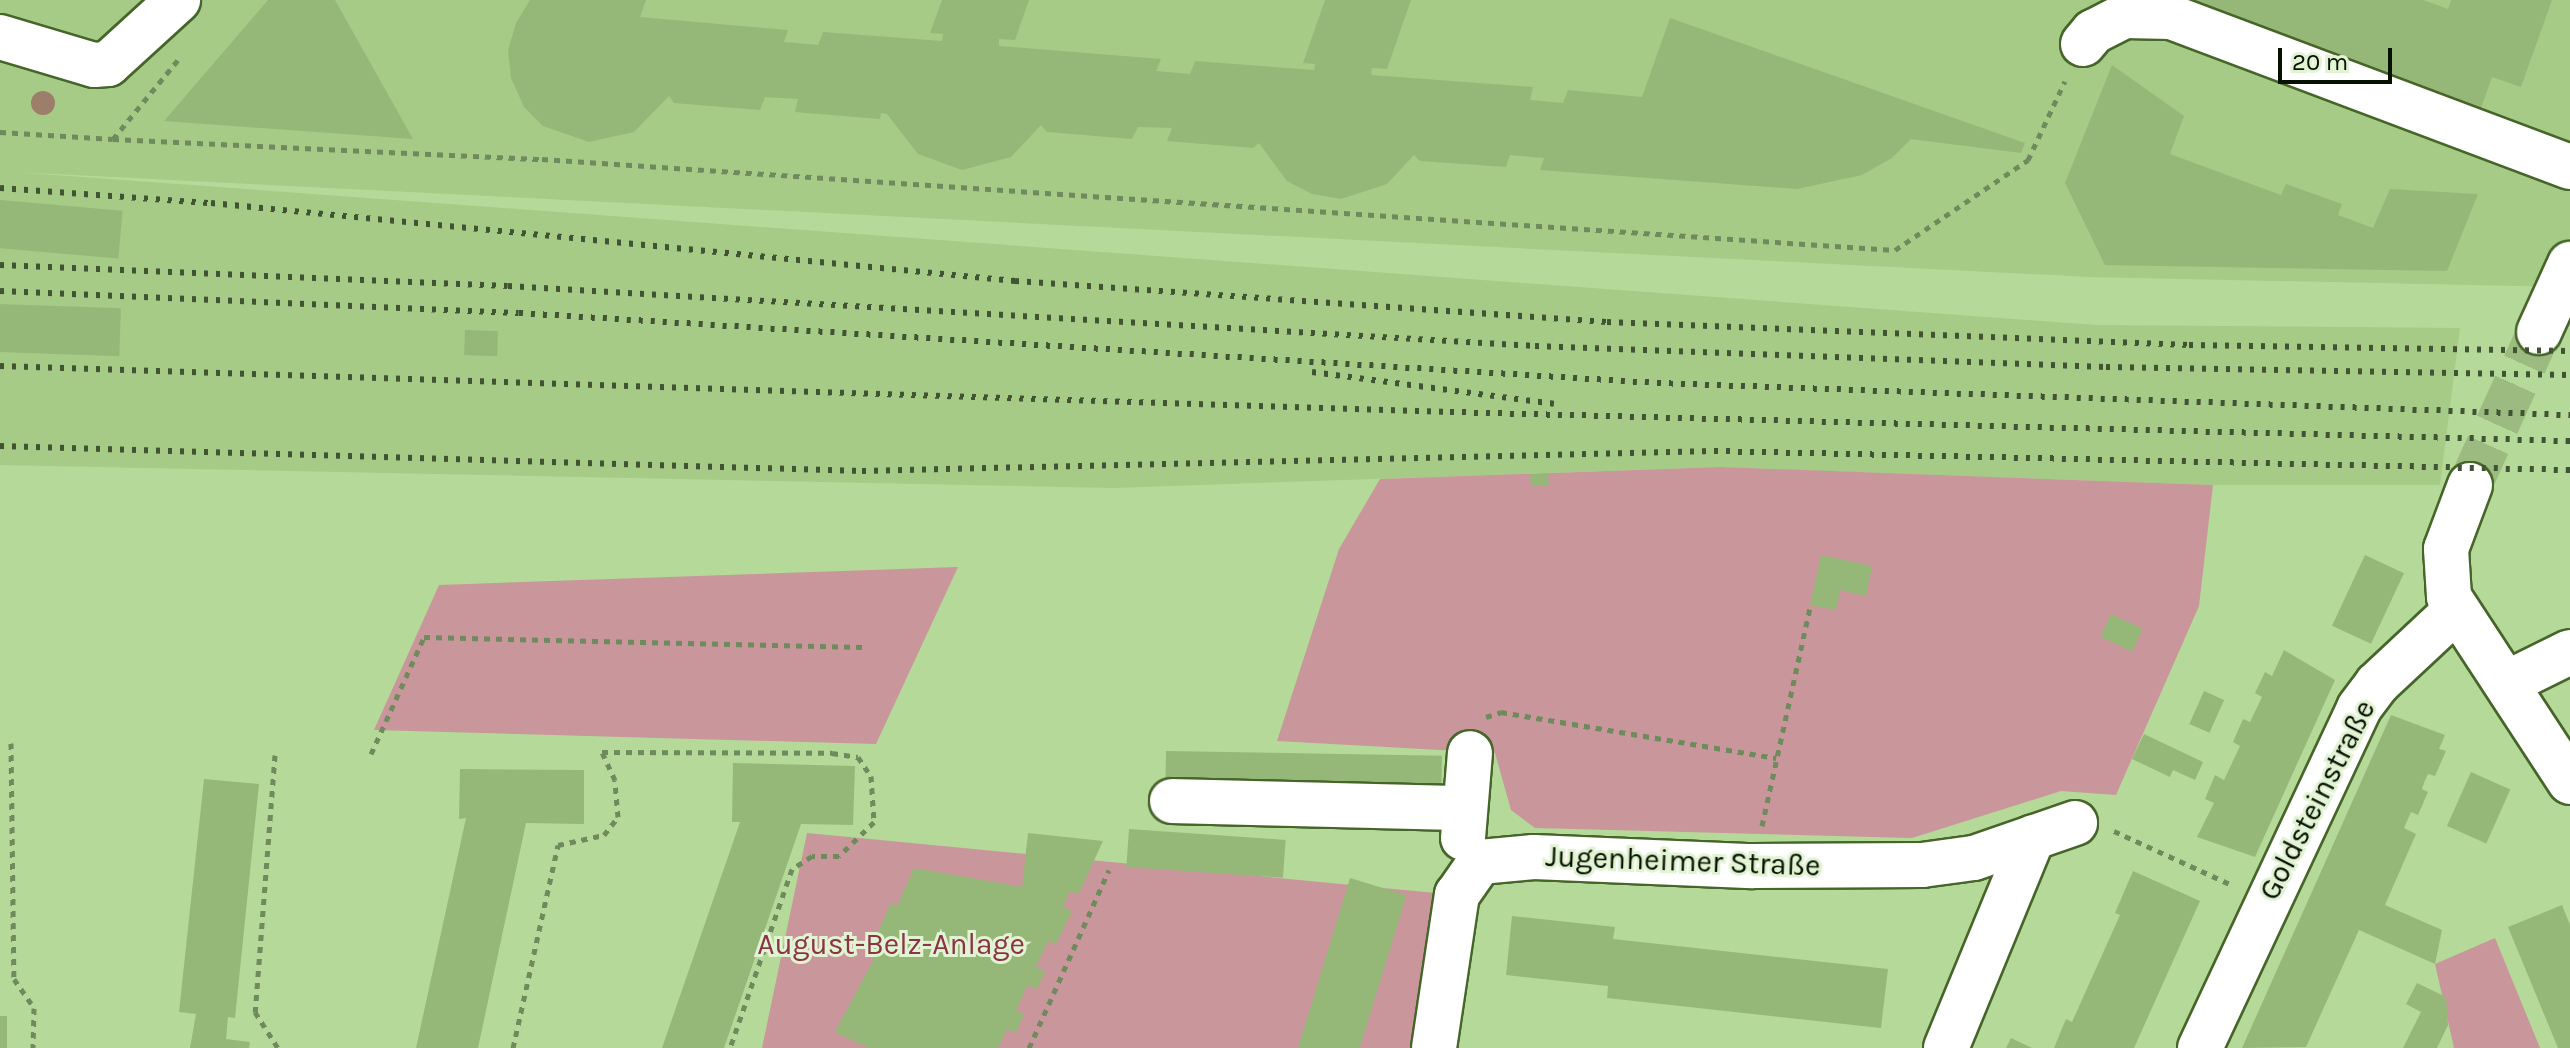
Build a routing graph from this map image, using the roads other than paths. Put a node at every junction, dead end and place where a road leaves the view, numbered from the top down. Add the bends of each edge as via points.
1 (176, 0) edge
2 (0, 37) edge
3 (2083, 44) road end
4 (2570, 167) edge
5 (2570, 264) edge
6 (2539, 332) tunnel mouth
7 (2470, 485) tunnel mouth
8 (2455, 611) junction
9 (2570, 652) edge
10 (2507, 683) junction
11 (1470, 753) road end
12 (2570, 782) edge
13 (1172, 801) dead end
14 (1465, 808) junction
15 (2075, 823) road end
16 (2033, 837) junction
17 (1457, 895) junction
18 (1434, 1048) edge
19 (1946, 1048) edge
20 (2200, 1048) edge

1 - 2 street via 108,64 94,65
3 - 4 street via 2093,32 2125,16 2171,17
5 - 6 street
7 - 8 street via 2444,563
8 - 10 street
8 - 20 street, Goldsteinstraße via 2393,667 2359,708
9 - 10 street
10 - 12 street
11 - 14 street
13 - 14 street
14 - 17 street
15 - 16 street, Jugenheimer Straße
16 - 17 street, Jugenheimer Straße via 1974,858 1922,865 1753,866 1534,857 1480,862
16 - 19 street
17 - 18 street, Jugenheimer Straße

